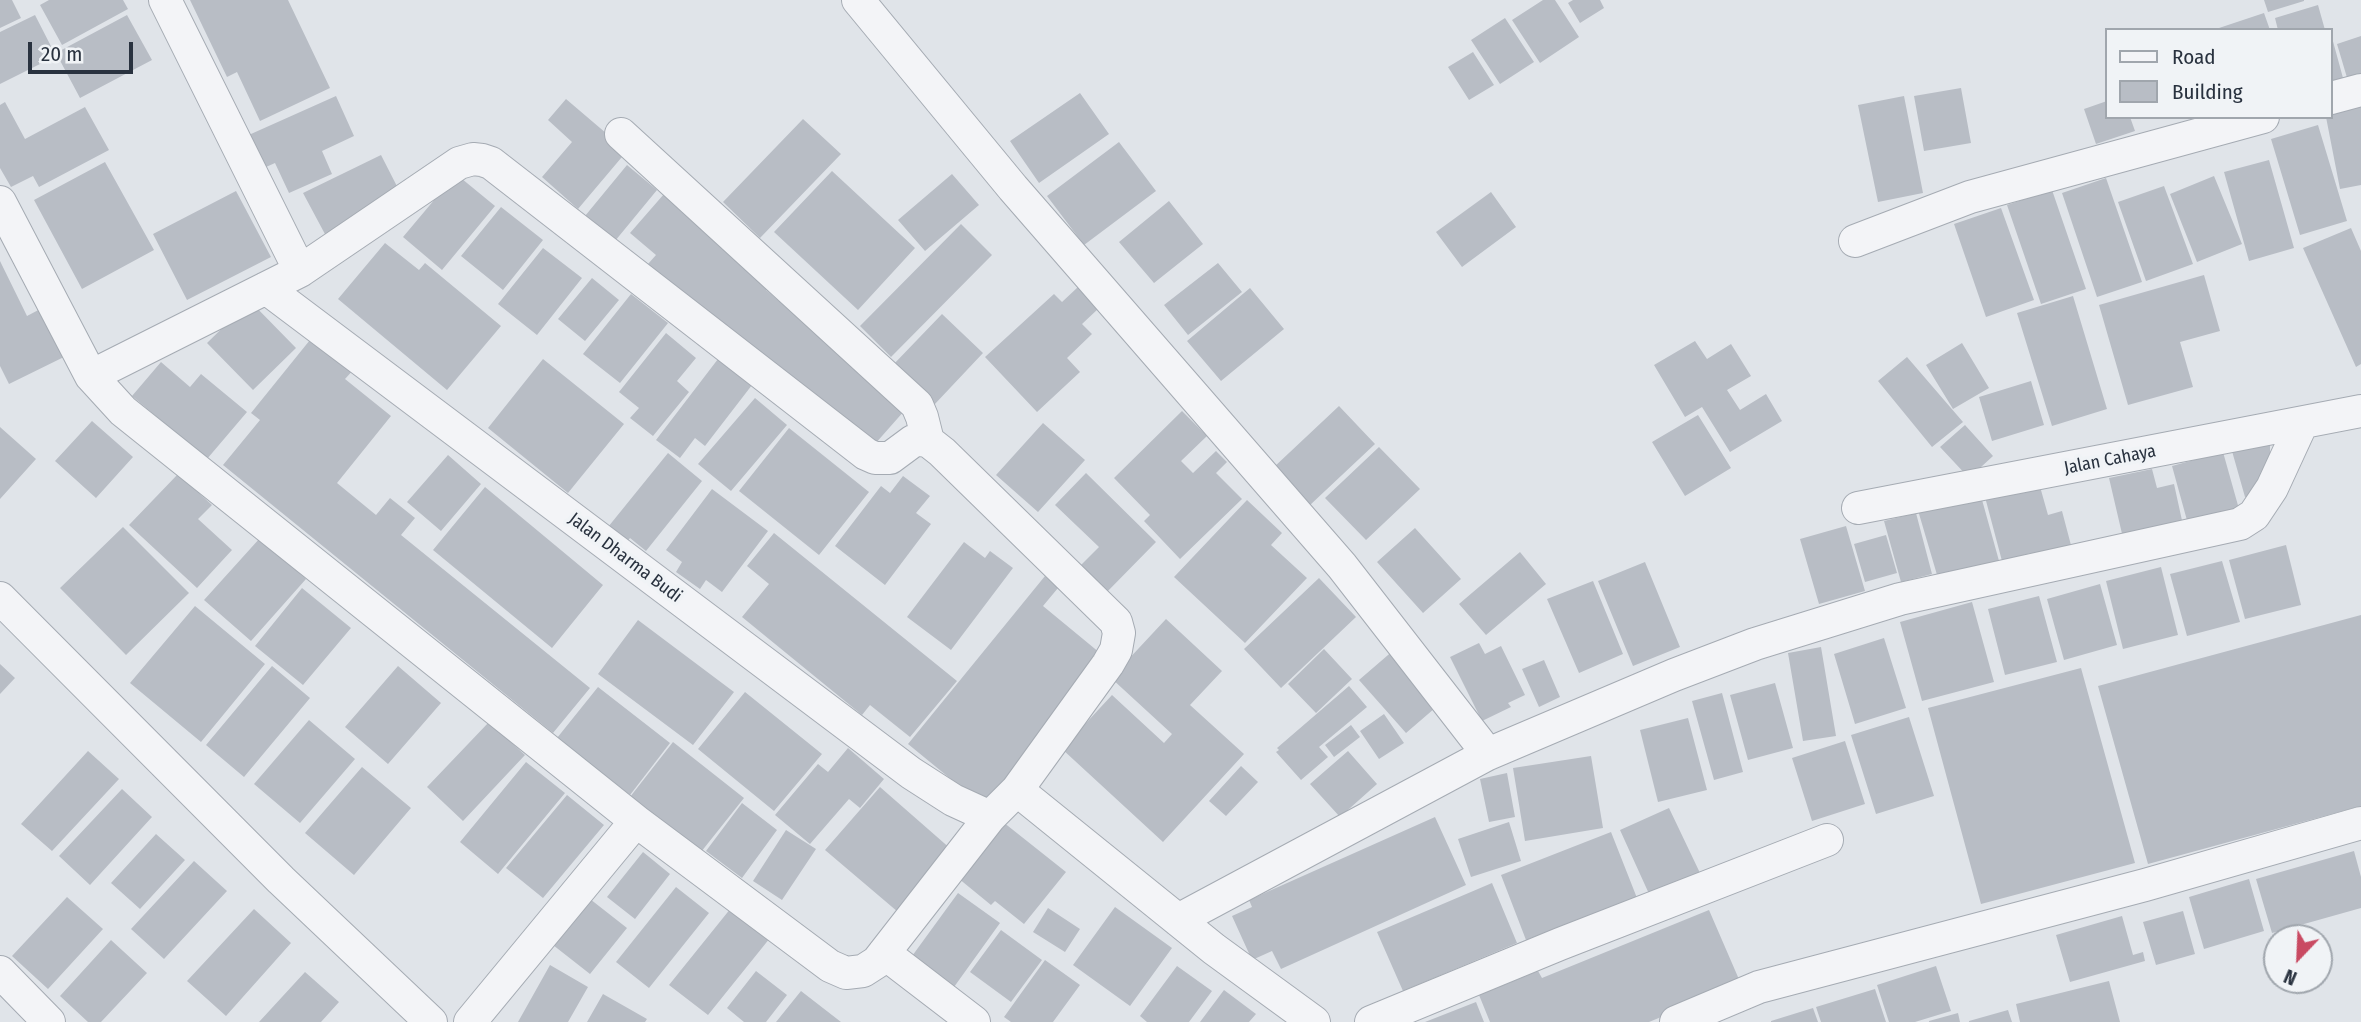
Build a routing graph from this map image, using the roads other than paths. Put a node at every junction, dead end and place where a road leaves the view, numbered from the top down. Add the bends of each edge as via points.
1 (165, 0) edge
2 (858, 0) edge
3 (2361, 90) edge
4 (2333, 98) edge
5 (2256, 119) edge
6 (621, 134) dead end
7 (0, 202) edge
8 (1855, 241) dead end
9 (300, 271) junction
10 (266, 288) junction
11 (91, 376) junction
12 (2361, 411) edge
13 (2302, 423) junction
14 (928, 441) junction
15 (1858, 508) dead end
16 (0, 598) edge
17 (1488, 754) junction
18 (1017, 790) junction
19 (990, 817) junction
20 (636, 821) junction
21 (2361, 824) edge
22 (1827, 840) dead end
23 (1178, 920) junction
24 (884, 953) junction
25 (0, 972) edge
26 (49, 1022) edge
27 (431, 1022) edge
28 (470, 1022) edge
29 (974, 1022) edge
30 (1314, 1022) edge
31 (1371, 1022) edge
32 (1676, 1022) edge

1 - 9 street
2 - 17 street via 1013,188 1342,566
3 - 4 street
5 - 8 street via 1970,197
6 - 14 street via 916,405
7 - 11 street
9 - 10 street
9 - 14 street via 460,163 482,160 866,454 890,458 913,441
10 - 11 street
10 - 19 street, Jalan Dharma Budi via 911,773
11 - 20 street via 123,411
12 - 13 street, Jalan Cahaya
13 - 15 street, Jalan Cahaya
13 - 17 street via 2272,488 2254,515 2240,524 1887,603 1743,648
14 - 18 street via 1116,622 1119,633 1108,664
16 - 27 street via 281,880
17 - 23 street
18 - 19 street
18 - 23 street
19 - 24 street
20 - 24 street via 830,966 846,973 863,971
20 - 28 street
21 - 32 street via 1759,986
22 - 31 street
23 - 30 street
24 - 29 street
25 - 26 street

